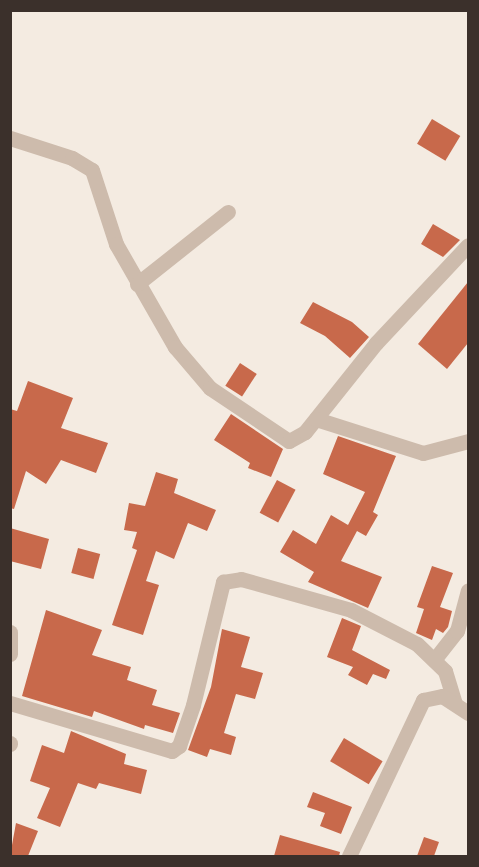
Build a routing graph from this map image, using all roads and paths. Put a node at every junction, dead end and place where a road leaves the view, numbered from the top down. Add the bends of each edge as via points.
1 (10, 138) edge
2 (228, 212) dead end
3 (468, 244) edge
4 (137, 284) junction
5 (316, 419) junction
6 (468, 441) edge
7 (468, 590) edge
8 (10, 632) edge
9 (10, 654) edge
10 (434, 660) junction
11 (10, 703) edge
12 (454, 704) junction
13 (468, 713) edge
14 (349, 856) edge

1 - 4 street via 72,158 92,170 116,244
2 - 4 street
3 - 5 street via 376,344
4 - 5 street via 175,347 210,388 232,405 289,441 298,440
5 - 6 street via 423,453
7 - 10 street via 457,631
8 - 9 street
10 - 11 street via 417,644 351,610 241,579 223,582 193,705 179,746 172,751
10 - 12 street via 445,670
12 - 13 street
12 - 14 street via 442,696 423,700

